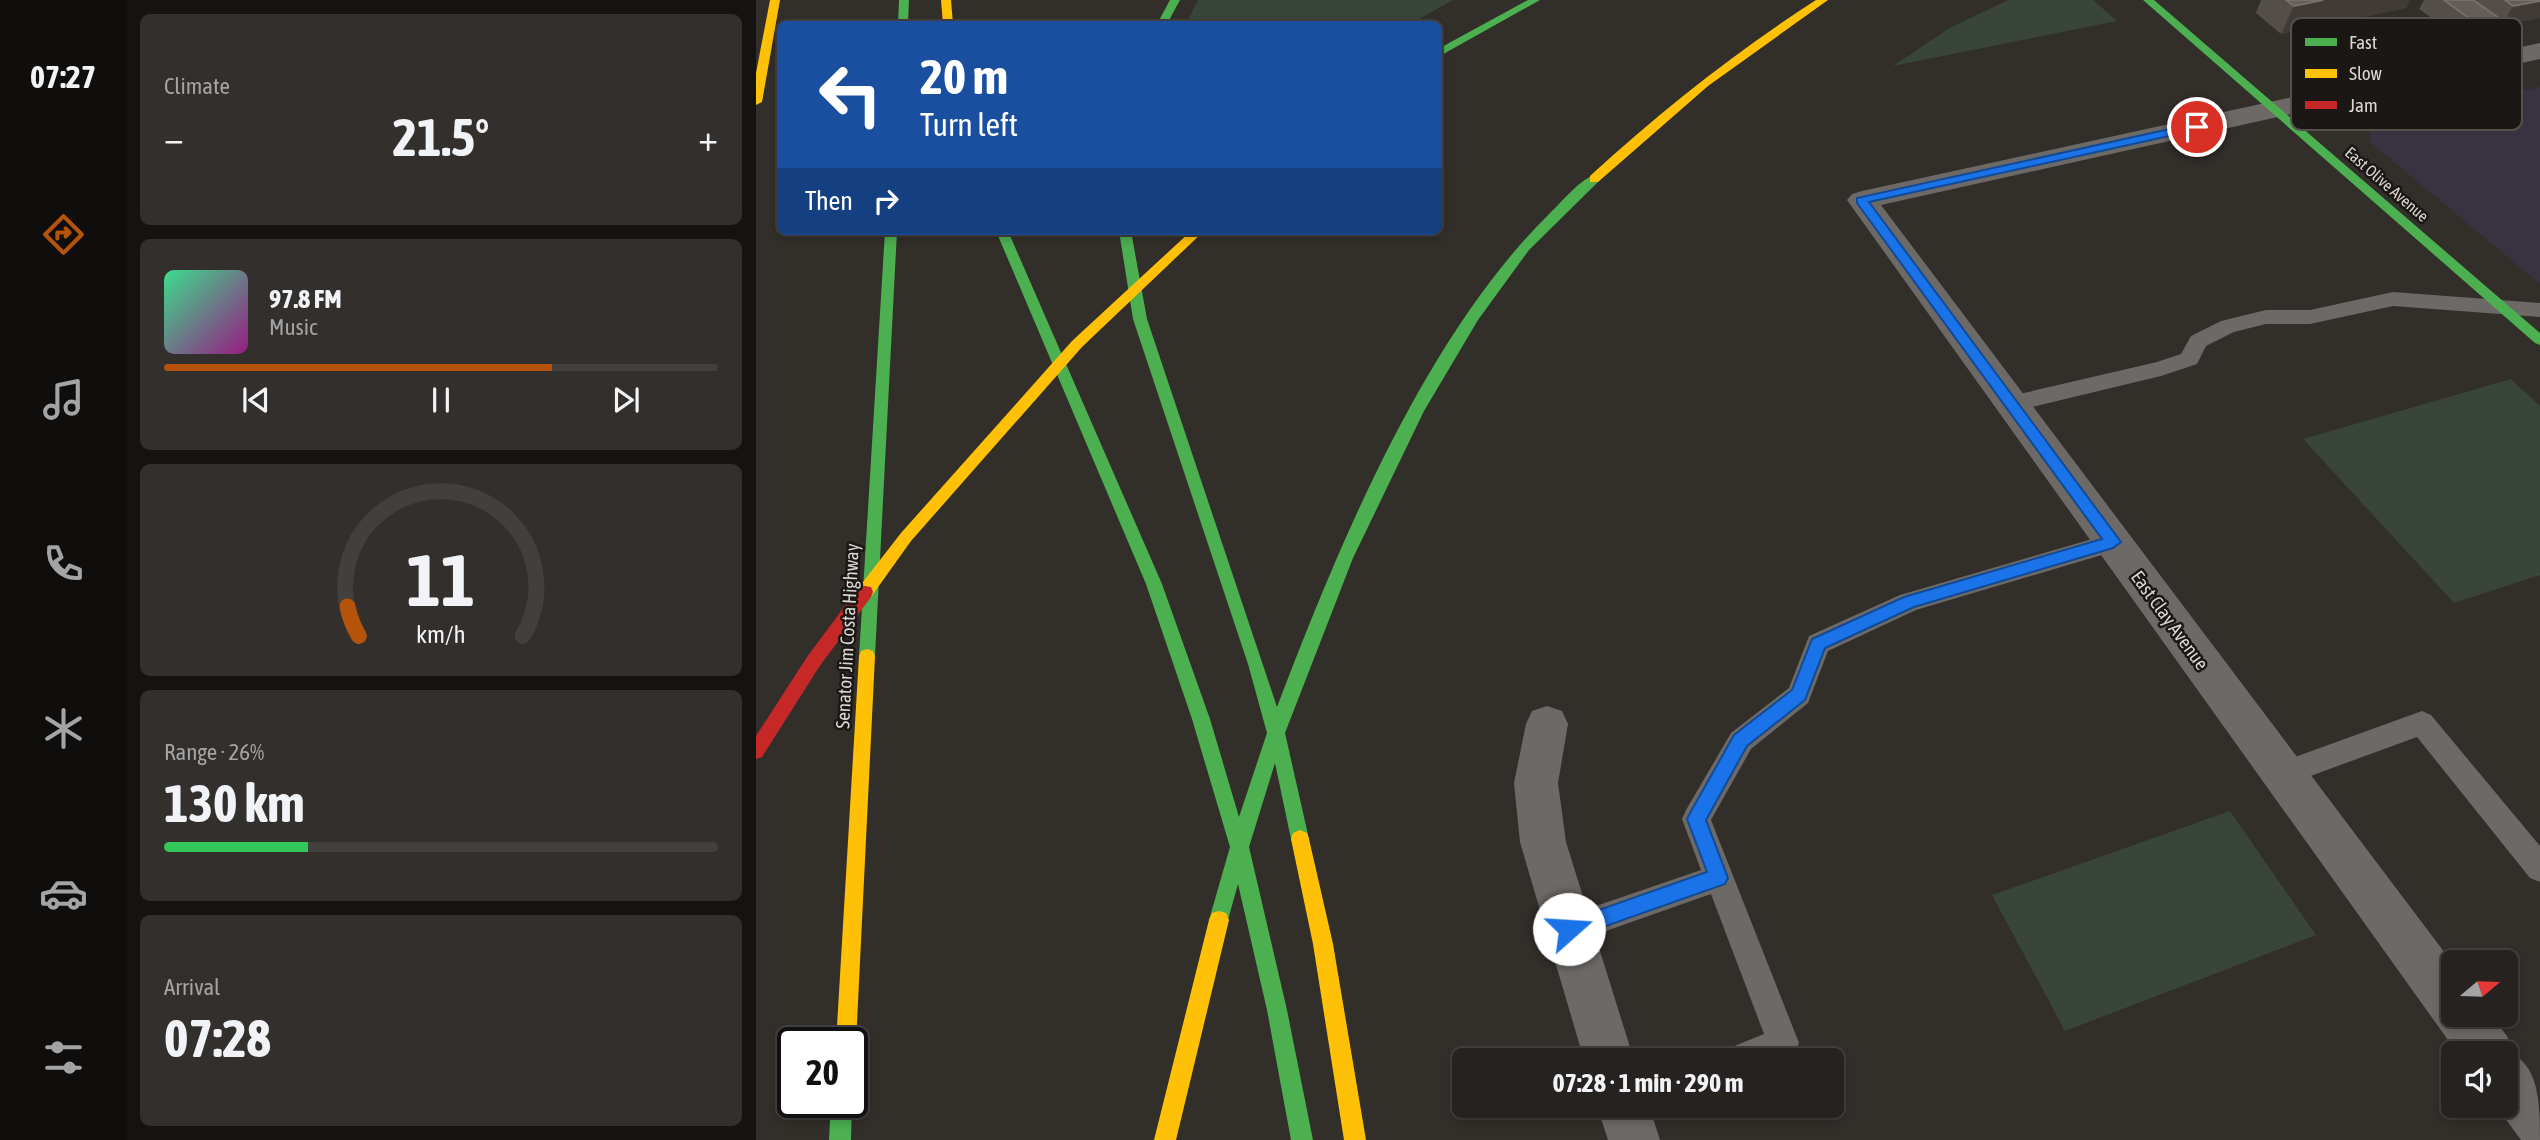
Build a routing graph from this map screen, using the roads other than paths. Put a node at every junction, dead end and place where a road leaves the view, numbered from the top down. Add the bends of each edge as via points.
1 (775, 0) edge
2 (904, 0) edge
3 (946, 0) edge
4 (1175, 0) edge
5 (1535, 0) edge
6 (1823, 0) edge
7 (2148, 0) edge
8 (903, 21) edge
9 (948, 21) edge
10 (1164, 21) edge
11 (2540, 51) edge
12 (1442, 52) edge
13 (2522, 55) edge
14 (756, 102) edge
15 (2291, 105) edge
16 (2274, 109) junction
17 (2291, 124) edge
18 (2298, 130) edge
19 (891, 235) edge
20 (1004, 235) edge
21 (1126, 235) edge
22 (1194, 235) edge
23 (2502, 308) junction
24 (2540, 310) edge
25 (2540, 340) edge
26 (2011, 404) junction
27 (2113, 542) junction
28 (1547, 724) dead end
29 (756, 751) edge
30 (2283, 774) junction
31 (2540, 868) edge
32 (1718, 878) junction
33 (1569, 929) junction
34 (2441, 988) edge
35 (847, 1027) edge
36 (1605, 1048) edge
37 (1770, 1048) edge
38 (2518, 1093) edge
39 (841, 1118) edge
40 (1627, 1118) edge
41 (2540, 1123) edge
42 (840, 1140) edge
43 (1165, 1140) edge
44 (1303, 1140) edge
45 (1355, 1140) edge
46 (1634, 1140) edge

1 - 14 main road
2 - 8 main road
3 - 9 main road
4 - 10 main road
5 - 12 main road
6 - 43 main road via 1692,93 1574,197 1518,256 1414,414 1336,578 1249,811
7 - 16 main road, East Olive Avenue
11 - 13 street
15 - 16 street
16 - 17 main road, East Olive Avenue
16 - 26 street, East Clay Avenue via 1862,200
18 - 23 main road, East Olive Avenue
19 - 35 main road, Senator Jim Costa Highway
20 - 44 main road via 1154,584 1201,719 1239,846
21 - 45 main road via 1140,319 1279,743 1323,944
22 - 29 main road via 1077,344 906,537 813,662
23 - 24 lane
23 - 25 main road, East Olive Avenue
23 - 26 lane via 2393,299 2310,317 2266,317 2228,326 2198,341 2189,359 2161,369
26 - 27 street, East Clay Avenue
27 - 30 street, East Clay Avenue
27 - 32 lane via 1909,602 1818,644 1798,695 1741,741 1696,819
28 - 33 street via 1537,794 1543,842
30 - 31 lane via 2422,723
30 - 34 street, East Clay Avenue
32 - 33 lane
32 - 37 lane via 1783,1043
33 - 36 street
38 - 41 street
39 - 42 main road
40 - 46 street

